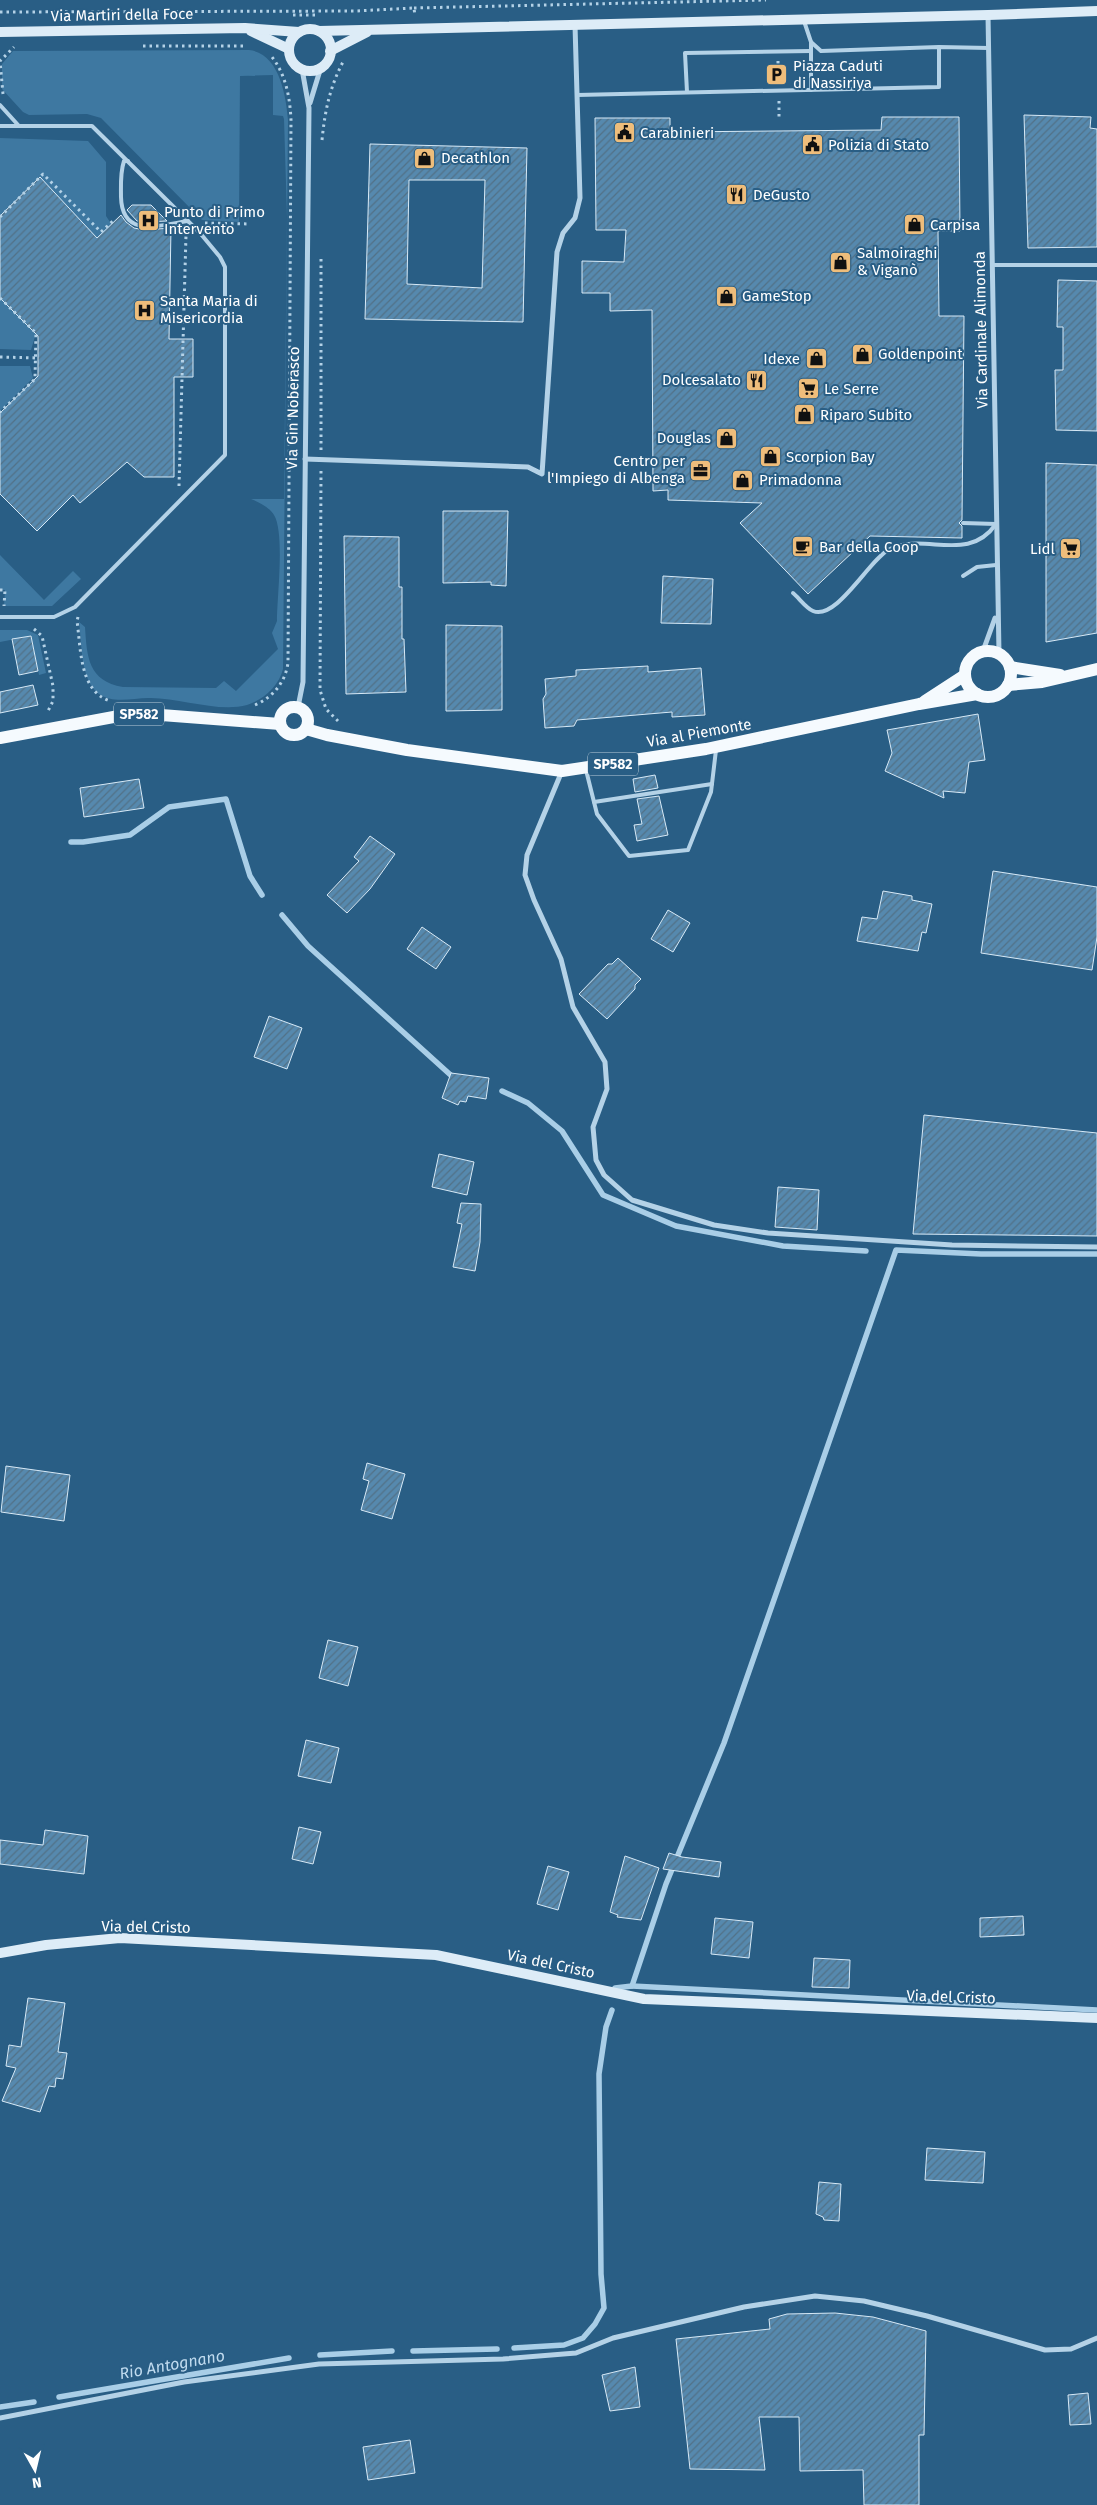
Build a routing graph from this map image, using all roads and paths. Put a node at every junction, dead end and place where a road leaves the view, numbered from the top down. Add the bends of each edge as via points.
1 (766, 0) edge
2 (414, 8) junction
3 (1097, 10) edge
4 (0, 12) edge
5 (988, 15) junction
6 (803, 20) junction
7 (575, 25) junction
8 (245, 28) junction
9 (415, 28) junction
10 (375, 29) junction
11 (319, 31) junction
12 (0, 32) edge
13 (299, 32) junction
14 (811, 42) junction
15 (19, 46) dead end
16 (137, 46) dead end
17 (254, 46) dead end
18 (940, 47) junction
19 (989, 48) junction
20 (289, 49) junction
21 (330, 51) junction
22 (811, 51) junction
23 (266, 52) dead end
24 (346, 56) dead end
25 (320, 68) junction
26 (302, 69) junction
27 (812, 90) junction
28 (687, 92) junction
29 (577, 95) junction
30 (7, 99) dead end
31 (0, 104) edge
32 (309, 108) junction
33 (0, 126) edge
34 (19, 126) junction
35 (322, 141) dead end
36 (128, 161) junction
37 (0, 216) edge
38 (188, 221) junction
39 (200, 221) dead end
40 (119, 223) dead end
41 (250, 224) dead end
42 (187, 234) dead end
43 (321, 256) dead end
44 (992, 265) junction
45 (1097, 265) edge
46 (1, 301) edge
47 (0, 358) edge
48 (37, 358) junction
49 (0, 412) edge
50 (305, 459) junction
51 (321, 460) junction
52 (185, 482) dead end
53 (963, 523) dead end
54 (996, 524) junction
55 (996, 565) junction
56 (963, 576) dead end
57 (0, 590) edge
58 (793, 593) dead end
59 (13, 606) dead end
60 (80, 614) dead end
61 (996, 615) junction
62 (0, 617) edge
63 (26, 628) dead end
64 (983, 651) junction
65 (999, 653) junction
66 (1010, 667) junction
67 (1097, 669) edge
68 (965, 675) junction
69 (1068, 676) junction
70 (1008, 685) junction
71 (977, 694) junction
72 (117, 702) dead end
73 (919, 704) junction
74 (248, 708) dead end
75 (298, 708) junction
76 (44, 714) dead end
77 (340, 722) dead end
78 (280, 724) junction
79 (306, 729) junction
80 (0, 738) edge
81 (717, 747) junction
82 (585, 767) junction
83 (562, 771) junction
84 (712, 784) junction
85 (594, 802) junction
86 (1097, 1247) edge
87 (0, 1953) edge
88 (1097, 2018) edge
89 (1097, 2338) edge
90 (0, 2418) edge

1 - 2 path
2 - 4 path
2 - 9 path
3 - 5 main road
5 - 6 main road
5 - 19 street, Via Cardinale Alimonda
6 - 7 main road
6 - 14 lane
7 - 9 main road
7 - 29 street
8 - 12 main road, Via Martiri della Foce
8 - 13 main road, Via Martiri della Foce
8 - 20 main road, Via Martiri della Foce
9 - 10 main road
10 - 11 main road
10 - 21 main road
11 - 13 main road
11 - 21 main road via 328,39
13 - 20 main road via 293,37
14 - 18 lane via 821,51
14 - 22 lane
15 - 30 path via 10,49 0,61 0,88
16 - 17 path
18 - 19 lane
18 - 27 lane via 939,88
19 - 44 street, Via Cardinale Alimonda
20 - 26 main road via 293,62
21 - 25 main road
22 - 27 lane
22 - 28 lane via 686,53
23 - 74 path via 282,73 289,96 291,120 288,663 285,677 276,690 264,701
24 - 35 path via 329,94
25 - 26 main road
25 - 32 street, Via Gin Noberasco
26 - 32 street, Via Gin Noberasco
27 - 28 lane
28 - 29 lane
29 - 51 street via 580,198 575,218 563,233 557,252 542,474 528,467
31 - 34 lane
32 - 50 street, Via Gin Noberasco
33 - 34 lane
34 - 36 lane via 92,126
36 - 38 lane
36 - 38 lane via 124,162 121,170 122,205 124,214 135,225 148,228
37 - 40 path via 43,174 101,232 115,218
38 - 62 lane via 225,267 225,455 74,607 54,617
39 - 41 path
42 - 52 path via 179,489
43 - 51 path
44 - 45 lane
44 - 54 street, Via Cardinale Alimonda
46 - 48 path via 36,334
47 - 48 path
48 - 49 path via 35,379
50 - 51 street
50 - 75 street, Via Gin Noberasco via 303,682
51 - 77 path via 320,690 326,709
53 - 54 lane
54 - 55 street, Via Cardinale Alimonda
54 - 58 lane via 990,533 971,545 889,549 834,606 821,612 812,611
55 - 56 lane via 977,567
55 - 61 street, Via Cardinale Alimonda
57 - 59 path via 5,590 4,606
60 - 72 path via 77,621 88,681 98,695
61 - 64 street
61 - 65 street, Via Cardinale Alimonda
63 - 76 path via 40,632 53,686 53,702
64 - 65 main road
64 - 68 main road, Via al Piemonte / SP582 via 969,660
65 - 66 main road
66 - 69 main road, Via al Piemonte / SP582
66 - 70 main road via 1012,675
67 - 69 main road, Via al Piemonte / SP582
68 - 71 main road via 969,688
68 - 73 main road, Via al Piemonte / SP582
69 - 70 main road, Via al Piemonte / SP582
70 - 71 main road, Via al Piemonte / SP582 via 996,696
71 - 73 main road, Via al Piemonte / SP582
73 - 81 main road, Via al Piemonte / SP582
75 - 78 main road via 286,709 281,714
75 - 79 main road via 306,713
78 - 79 main road via 284,732 294,735
78 - 80 main road, SP582 via 135,713
79 - 83 main road, Via al Piemonte / SP582 via 407,750
81 - 82 main road, Via al Piemonte / SP582
81 - 84 lane
82 - 83 main road, Via al Piemonte / SP582
82 - 85 lane
83 - 86 street via 527,855 526,875 561,959 573,1007 605,1062 607,1090 594,1127 596,1160 604,1175 632,1200 714,1225 768,1233 952,1246
84 - 85 lane
84 - 85 lane via 688,850 629,856 597,814
87 - 88 main road, Via del Cristo via 120,1938 436,1955 644,2000
89 - 90 street via 1071,2349 1045,2350 873,2303 815,2296 734,2309 614,2338 576,2353 503,2359 319,2364 184,2382

